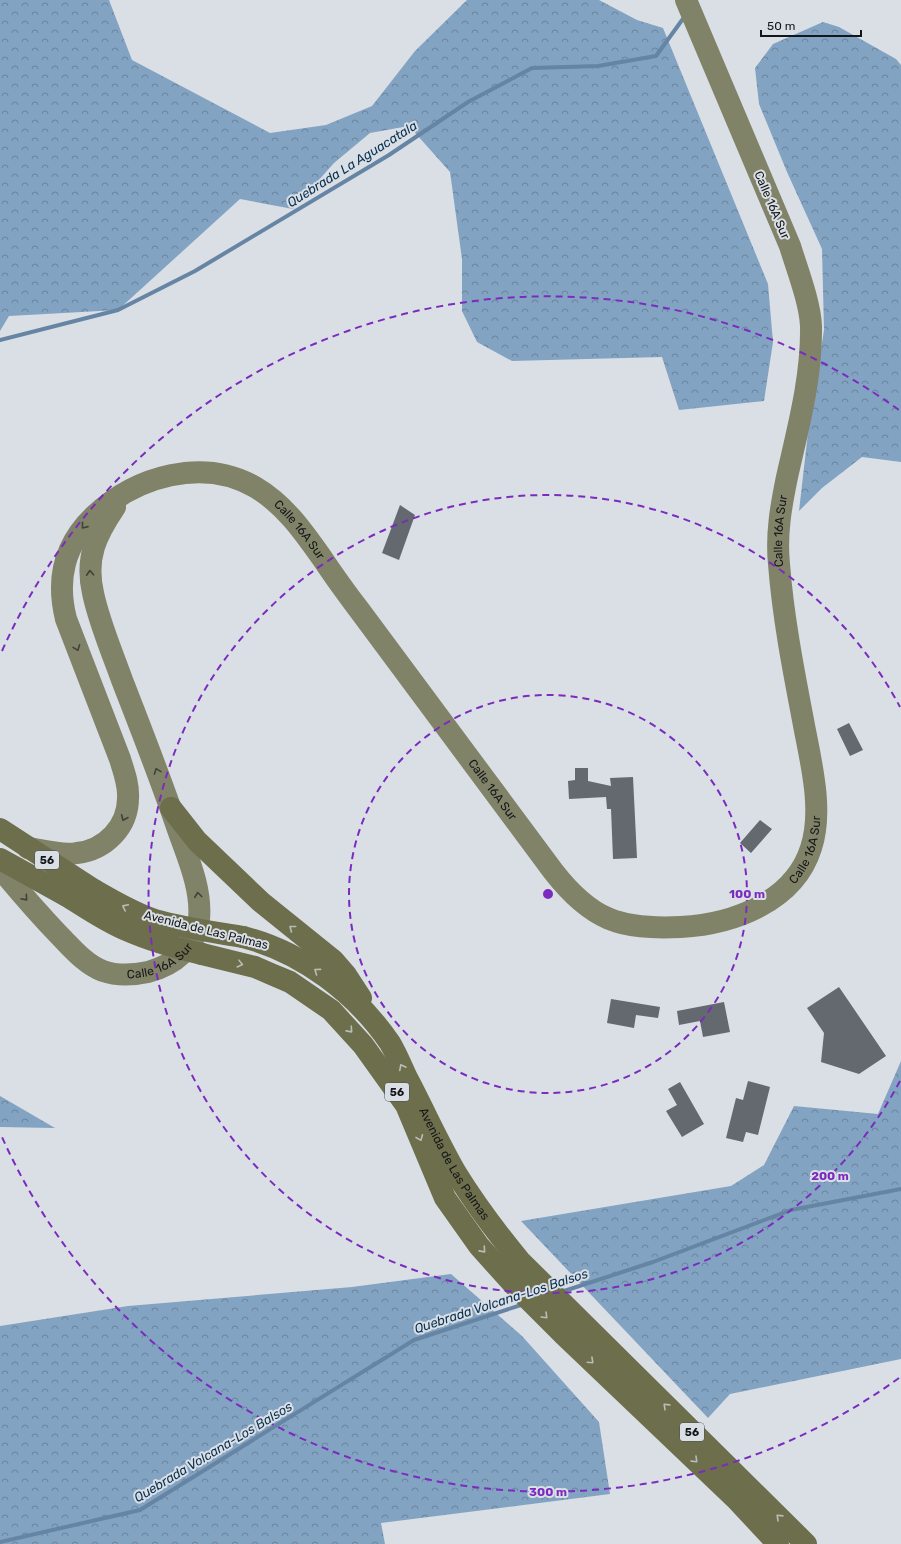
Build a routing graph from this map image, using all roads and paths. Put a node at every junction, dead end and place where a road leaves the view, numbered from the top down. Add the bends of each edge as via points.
1 (686, 2) edge
2 (125, 493) junction
3 (171, 808) junction
4 (0, 829) edge
5 (28, 848) junction
6 (0, 859) edge
7 (0, 868) edge
8 (371, 1019) junction
9 (570, 1327) junction
10 (778, 1544) edge
11 (806, 1544) edge

1 - 2 main road, Calle 16A Sur via 790,246 803,286 811,324 810,362 777,538 790,650 813,779 816,810 811,848 789,886 743,915 693,926 654,929 624,925 603,917 568,891 297,523 276,502 255,487 236,478 194,472 156,479
3 -> 2 main road, Calle 16A Sur via 116,664 92,592 91,555 104,523
2 -> 5 main road, Calle 16A Sur via 99,511 75,538 64,562 61,587 66,619 127,782 127,811 112,838 91,850 76,854
7 -> 3 main road, Calle 16A Sur via 52,928 88,962 103,971 134,975 163,967 177,960 189,946 199,921 198,891
8 -> 3 main road via 358,992 333,960 261,902 197,841
4 - 5 main road, Avenida de Las Palmas / 56
8 -> 5 main road, Avenida de Las Palmas / 56, bridge via 348,995 301,959 273,946 243,937 179,926 136,913
6 -> 9 main road, Avenida de Las Palmas / 56, bridge via 125,930 202,954 255,967 290,982 331,1010 363,1045 406,1105 445,1198 479,1246 528,1298
9 -> 8 main road, Avenida de Las Palmas / 56 via 535,1276 486,1218 456,1172 390,1044
9 -> 10 main road, Avenida de Las Palmas / 56
11 -> 9 main road, Avenida de Las Palmas / 56

